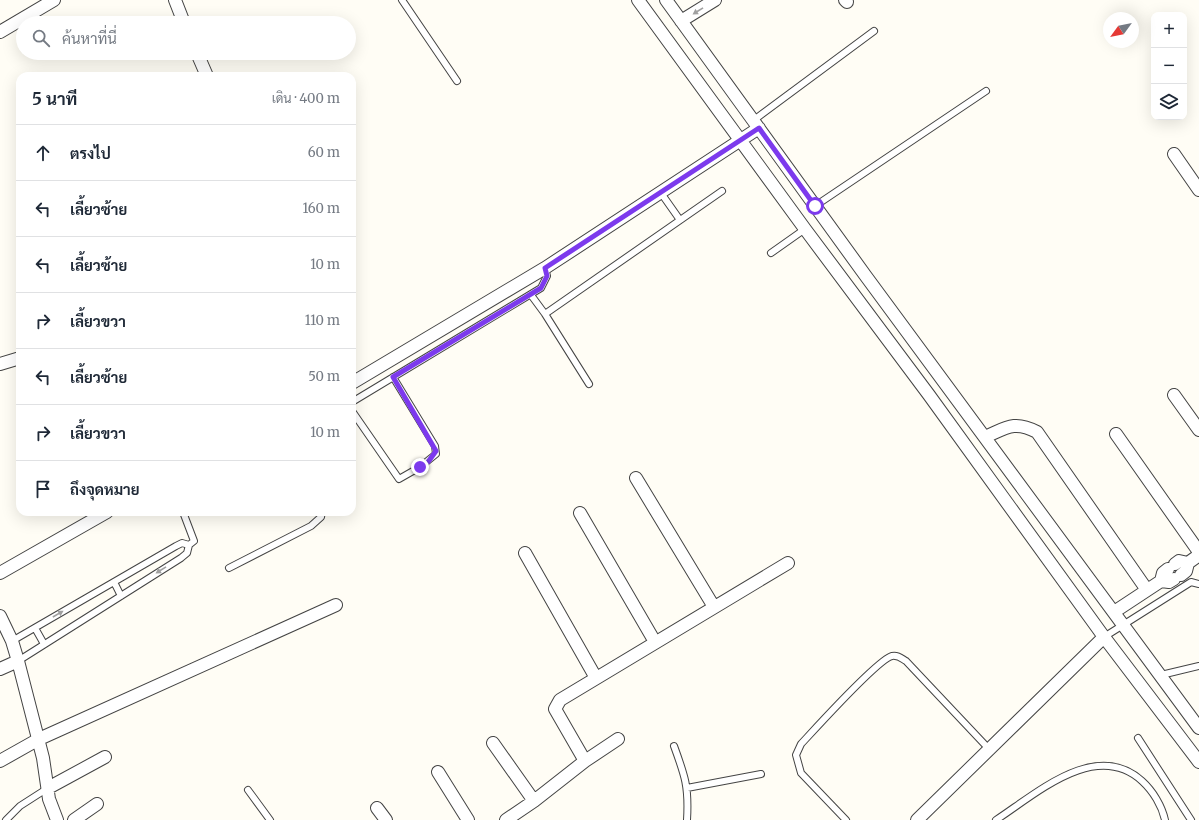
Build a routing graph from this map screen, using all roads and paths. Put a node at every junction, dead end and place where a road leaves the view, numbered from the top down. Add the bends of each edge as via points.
1 (54, 0) edge
2 (175, 0) edge
3 (402, 0) edge
4 (638, 0) edge
5 (666, 0) edge
6 (715, 0) edge
7 (27, 16) edge
8 (181, 16) edge
9 (681, 21) junction
10 (16, 23) edge
11 (874, 31) dead end
12 (0, 32) edge
13 (200, 60) edge
14 (205, 72) edge
15 (457, 81) dead end
16 (986, 91) dead end
17 (750, 132) junction
18 (1174, 154) dead end
19 (1198, 188) edge
20 (722, 191) dead end
21 (661, 192) junction
22 (815, 206) junction
23 (680, 220) junction
24 (805, 229) junction
25 (771, 252) dead end
26 (545, 268) junction
27 (531, 295) junction
28 (545, 314) junction
29 (16, 359) edge
30 (0, 364) edge
31 (393, 377) junction
32 (356, 381) edge
33 (588, 384) dead end
34 (1174, 395) dead end
35 (356, 400) edge
36 (356, 417) edge
37 (1199, 430) edge
38 (1116, 434) dead end
39 (985, 438) junction
40 (636, 478) dead end
41 (580, 514) dead end
42 (100, 516) edge
43 (185, 516) edge
44 (321, 516) edge
45 (189, 545) junction
46 (525, 553) dead end
47 (1199, 554) edge
48 (788, 563) dead end
49 (229, 568) dead end
50 (0, 573) edge
51 (114, 582) junction
52 (1199, 584) edge
53 (1147, 590) junction
54 (121, 596) junction
55 (336, 605) dead end
56 (714, 607) junction
57 (1114, 612) junction
58 (0, 616) edge
59 (1120, 626) junction
60 (35, 628) junction
61 (1105, 636) junction
62 (12, 641) junction
63 (655, 642) junction
64 (44, 644) junction
65 (18, 661) junction
66 (1199, 666) edge
67 (0, 669) edge
68 (1161, 675) junction
69 (596, 678) junction
70 (1199, 728) edge
71 (1138, 738) dead end
72 (39, 739) junction
73 (618, 739) dead end
74 (493, 743) dead end
75 (674, 746) dead end
76 (989, 749) junction
77 (105, 757) dead end
78 (0, 761) edge
79 (585, 761) junction
80 (1199, 762) edge
81 (438, 772) dead end
82 (761, 774) dead end
83 (48, 788) junction
84 (688, 788) junction
85 (248, 790) dead end
86 (534, 801) junction
87 (97, 804) dead end
88 (377, 808) dead end
89 (6, 820) edge
90 (57, 820) edge
91 (74, 820) edge
92 (270, 820) edge
93 (386, 820) edge
94 (468, 820) edge
95 (506, 820) edge
96 (688, 820) edge
97 (846, 820) edge
98 (917, 820) edge
99 (996, 820) edge
100 (1165, 820) edge
101 (1191, 820) edge

1 - 7 street
2 - 8 street
3 - 15 lane
4 - 17 street
5 - 9 street
6 -> 9 street
9 - 17 street
10 - 12 street
11 - 17 lane
13 - 14 street
16 - 22 lane
17 - 21 street
17 - 22 street
17 - 24 street
18 - 19 street
20 - 23 lane
21 - 23 lane
21 - 26 street
22 - 39 street
23 - 28 lane
24 - 25 lane
24 - 61 street
26 - 27 lane via 545,282
26 - 32 street
27 - 28 lane
27 - 31 lane
28 - 33 lane
29 - 30 street
31 - 35 lane
31 - 36 lane via 435,446 436,454 428,462 399,479
34 - 37 street
38 - 47 street
39 - 53 street via 1012,426 1025,425 1036,432
39 - 57 street
40 - 56 street
41 - 63 street
42 - 50 street
43 - 45 lane via 194,541
44 - 49 lane via 311,526
45 - 51 lane via 182,543
45 -> 54 lane via 181,558
46 - 69 street
47 - 53 street via 1188,563 1179,561 1168,582 1161,581
48 - 56 street
51 - 54 lane
60 -> 51 lane
52 - 59 lane via 1191,582
53 - 57 street
54 - 64 lane
55 - 72 street
56 - 63 street
57 - 59 street
58 - 62 street
59 - 61 lane
59 - 68 street
60 - 62 lane
60 - 64 lane
61 - 76 street
61 - 80 street
62 - 65 street
63 - 69 street
64 - 65 lane
65 - 67 street
65 - 72 street
66 - 68 lane
68 - 70 street
69 - 79 street via 560,700 555,709
71 - 101 lane
72 - 78 street
72 - 83 street
73 - 79 street
74 - 86 street
75 - 84 lane
76 - 97 lane via 906,661 898,656 891,656 861,682 801,744 796,755 800,773
76 - 98 street
77 - 83 street
79 - 86 street
81 - 94 street
82 - 84 lane
83 - 89 lane via 20,806
83 - 90 street via 49,799
84 - 96 lane
85 - 92 lane
86 - 95 street
87 - 91 street
88 - 93 street
99 - 100 lane via 1070,772 1092,766 1112,766 1135,775 1149,787 1163,811

